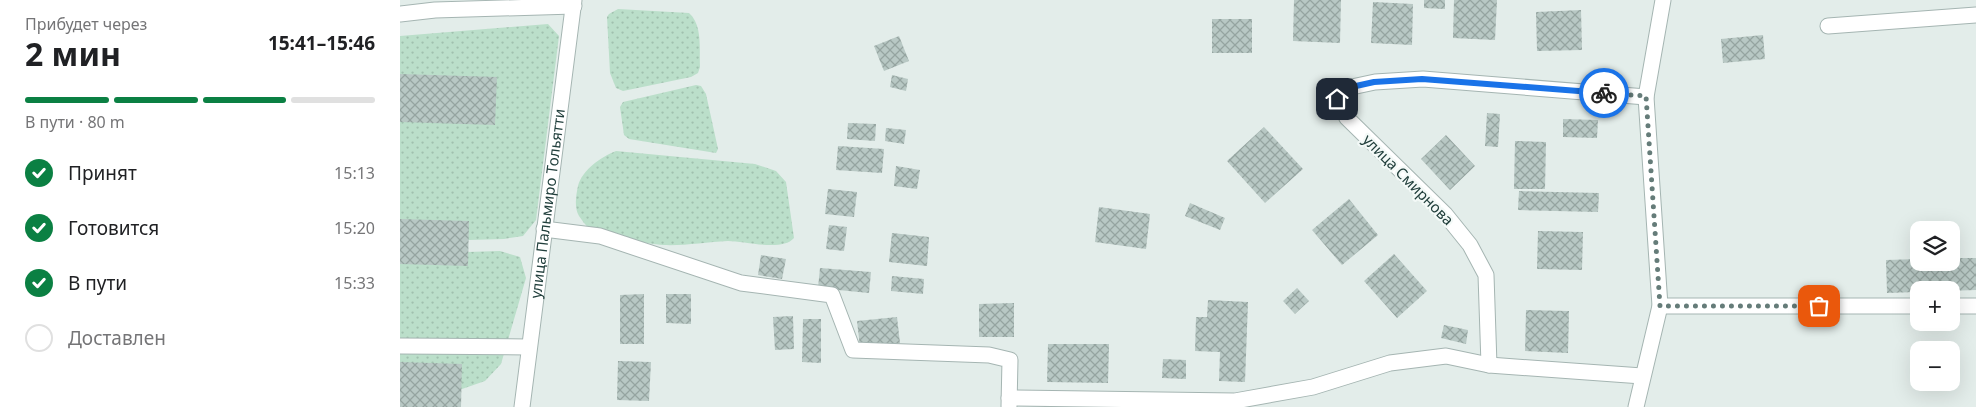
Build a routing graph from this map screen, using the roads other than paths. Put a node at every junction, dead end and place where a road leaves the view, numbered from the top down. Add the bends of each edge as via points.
1 (1663, 0) edge
2 (574, 3) edge
3 (400, 14) edge
4 (1976, 15) edge
5 (1828, 26) dead end
6 (1646, 96) junction
7 (544, 230) junction
8 (1660, 306) junction
9 (1910, 306) edge
10 (1960, 306) edge
11 (1976, 306) edge
12 (400, 346) edge
13 (528, 347) junction
14 (1489, 365) junction
15 (1642, 376) junction
16 (1009, 402) edge
17 (1235, 404) edge
18 (522, 407) edge
19 (1636, 407) edge

1 - 6 street
2 - 3 street
2 - 7 street, улица Пальмиро Тольятти
4 - 5 street
6 - 8 street
6 - 14 street, улица Смирнова via 1422,79 1374,82 1347,88 1337,99 1346,118 1445,214 1470,245 1486,275
7 - 13 street, улица Пальмиро Тольятти
7 - 16 street via 600,236 741,283 832,295 853,350 989,355 1010,360
8 - 9 street
8 - 15 street
10 - 11 street
12 - 13 street
13 - 18 street, улица Пальмиро Тольятти
14 - 15 street
14 - 17 street via 1446,356 1390,363 1313,387
15 - 19 street
16 - 17 street

